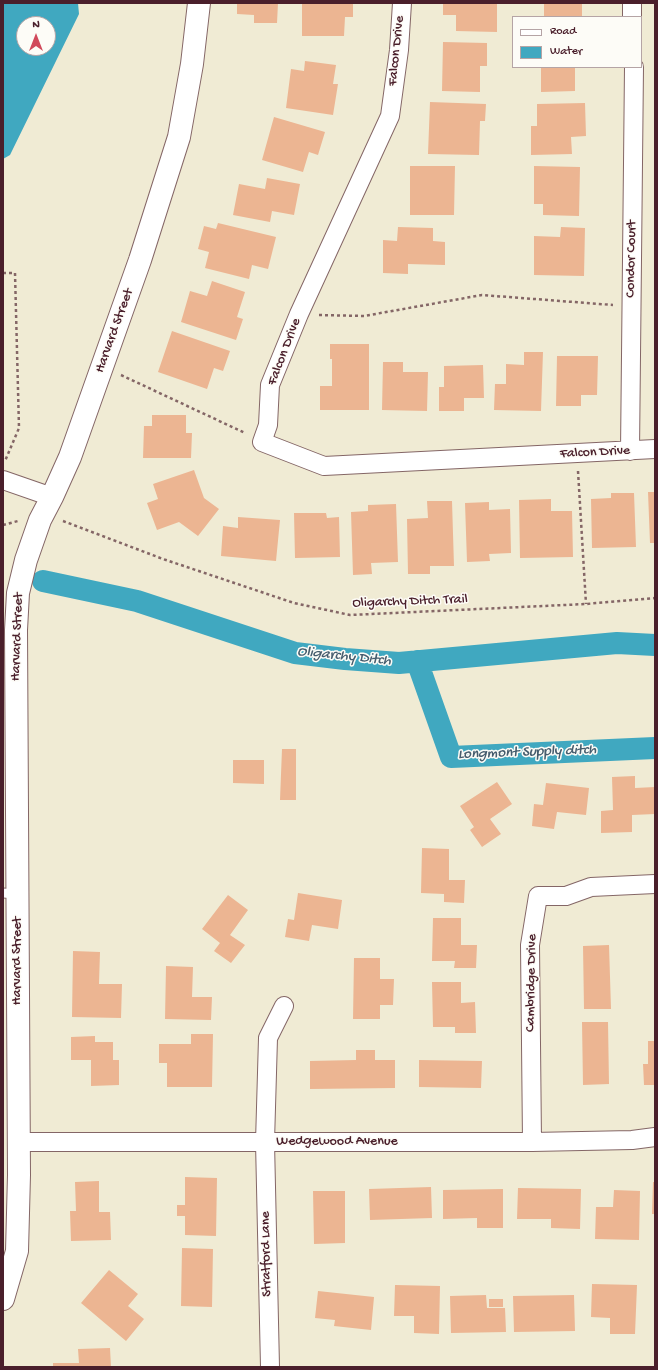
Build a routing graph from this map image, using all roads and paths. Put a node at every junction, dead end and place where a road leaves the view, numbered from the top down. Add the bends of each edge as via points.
1 (199, 3) edge
2 (402, 3) edge
3 (632, 3) edge
4 (632, 16) edge
5 (634, 68) edge
6 (3, 273) edge
7 (631, 306) junction
8 (299, 314) junction
9 (103, 366) junction
10 (262, 442) junction
11 (655, 450) edge
12 (630, 451) junction
13 (576, 454) junction
14 (3, 466) edge
15 (3, 480) edge
16 (52, 497) junction
17 (20, 520) dead end
18 (61, 520) dead end
19 (3, 525) edge
20 (655, 598) edge
21 (586, 604) junction
22 (655, 884) edge
23 (10, 893) edge
24 (284, 1006) dead end
25 (655, 1137) edge
26 (19, 1142) junction
27 (265, 1142) junction
28 (532, 1142) junction
29 (3, 1300) edge
30 (270, 1367) edge

1 - 9 street, Harvard Street via 192,64 179,137
2 - 8 street, Falcon Drive via 390,116
3 - 4 street
5 - 7 street, Condor Court
6 - 14 path via 16,273 19,428
7 - 8 path via 482,295 364,316
7 - 12 street, Condor Court
8 - 10 street, Falcon Drive via 270,385 268,425
9 - 10 path
9 - 16 street, Harvard Street via 70,457
10 - 13 street, Falcon Drive via 324,466
11 - 12 street, Falcon Drive
12 - 13 street, Falcon Drive
13 - 21 path
15 - 16 street
16 - 23 street, Harvard Street via 40,520 18,593
17 - 19 path
18 - 21 path, Oligarchy Ditch Trail via 163,559 272,596 350,615
20 - 21 path, Oligarchy Ditch Trail
22 - 28 street, Cambridge Drive via 591,887 566,896 538,896 530,945
23 - 26 street, Harvard Street
24 - 27 street, Stratford Lane via 268,1038
25 - 28 street, Wedgewood Avenue via 632,1140
26 - 27 street, Wedgewood Avenue
26 - 29 street, Harvard Street via 17,1251
27 - 28 street, Wedgewood Avenue
27 - 30 street, Stratford Lane

